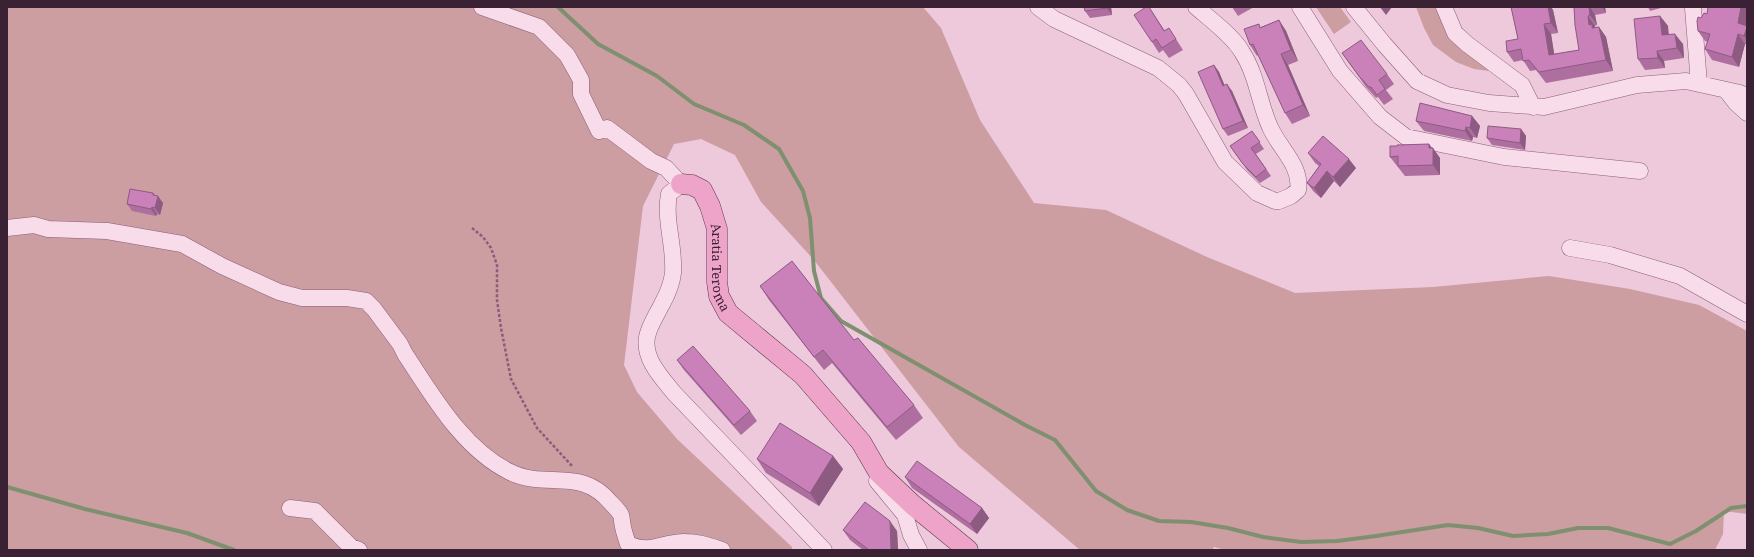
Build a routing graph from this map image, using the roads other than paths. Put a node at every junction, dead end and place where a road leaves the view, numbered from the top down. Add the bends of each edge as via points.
1 (482, 7) edge
2 (1038, 7) edge
3 (1196, 7) edge
4 (1300, 7) edge
5 (1354, 7) edge
6 (1444, 7) edge
7 (1693, 8) edge
8 (1699, 84) junction
9 (1743, 104) edge
10 (1533, 107) junction
11 (1640, 171) dead end
12 (681, 184) junction
13 (7, 228) edge
14 (1570, 248) dead end
15 (1747, 314) edge
16 (879, 473) junction
17 (290, 508) dead end
18 (359, 550) edge
19 (722, 550) edge
20 (824, 550) edge
21 (919, 550) edge
22 (968, 550) edge

1 - 12 street via 539,27 567,55 581,80 581,94 599,131 607,128 651,161 666,168
2 - 3 street via 1054,19 1162,72 1183,89 1229,166 1257,193 1275,201 1288,198 1298,190 1298,175 1270,128 1242,51
4 - 11 street via 1340,71 1380,117 1406,138 1504,157
5 - 10 street via 1417,81 1447,95 1489,103
6 - 10 street via 1455,33 1522,85
7 - 8 street
8 - 9 street via 1726,90
8 - 10 street via 1686,81 1642,84 1549,107
12 - 16 main road, Aratia Teroma via 692,185 702,190 710,206 717,229 719,296 728,313 803,375 861,442
12 - 20 street via 669,194 667,205 673,274 665,299 646,338 648,353 655,369 674,393
13 - 19 street via 34,225 48,229 107,231 182,244 279,292 302,298 347,298 366,301 400,344 448,417 491,460 519,476 583,482 594,488 607,498 621,515 628,544 639,549 685,542
14 - 15 street via 1610,255 1680,276
16 - 21 street via 877,481 905,515
16 - 22 main road, Aratia Teroma
17 - 18 street via 315,511 351,547

